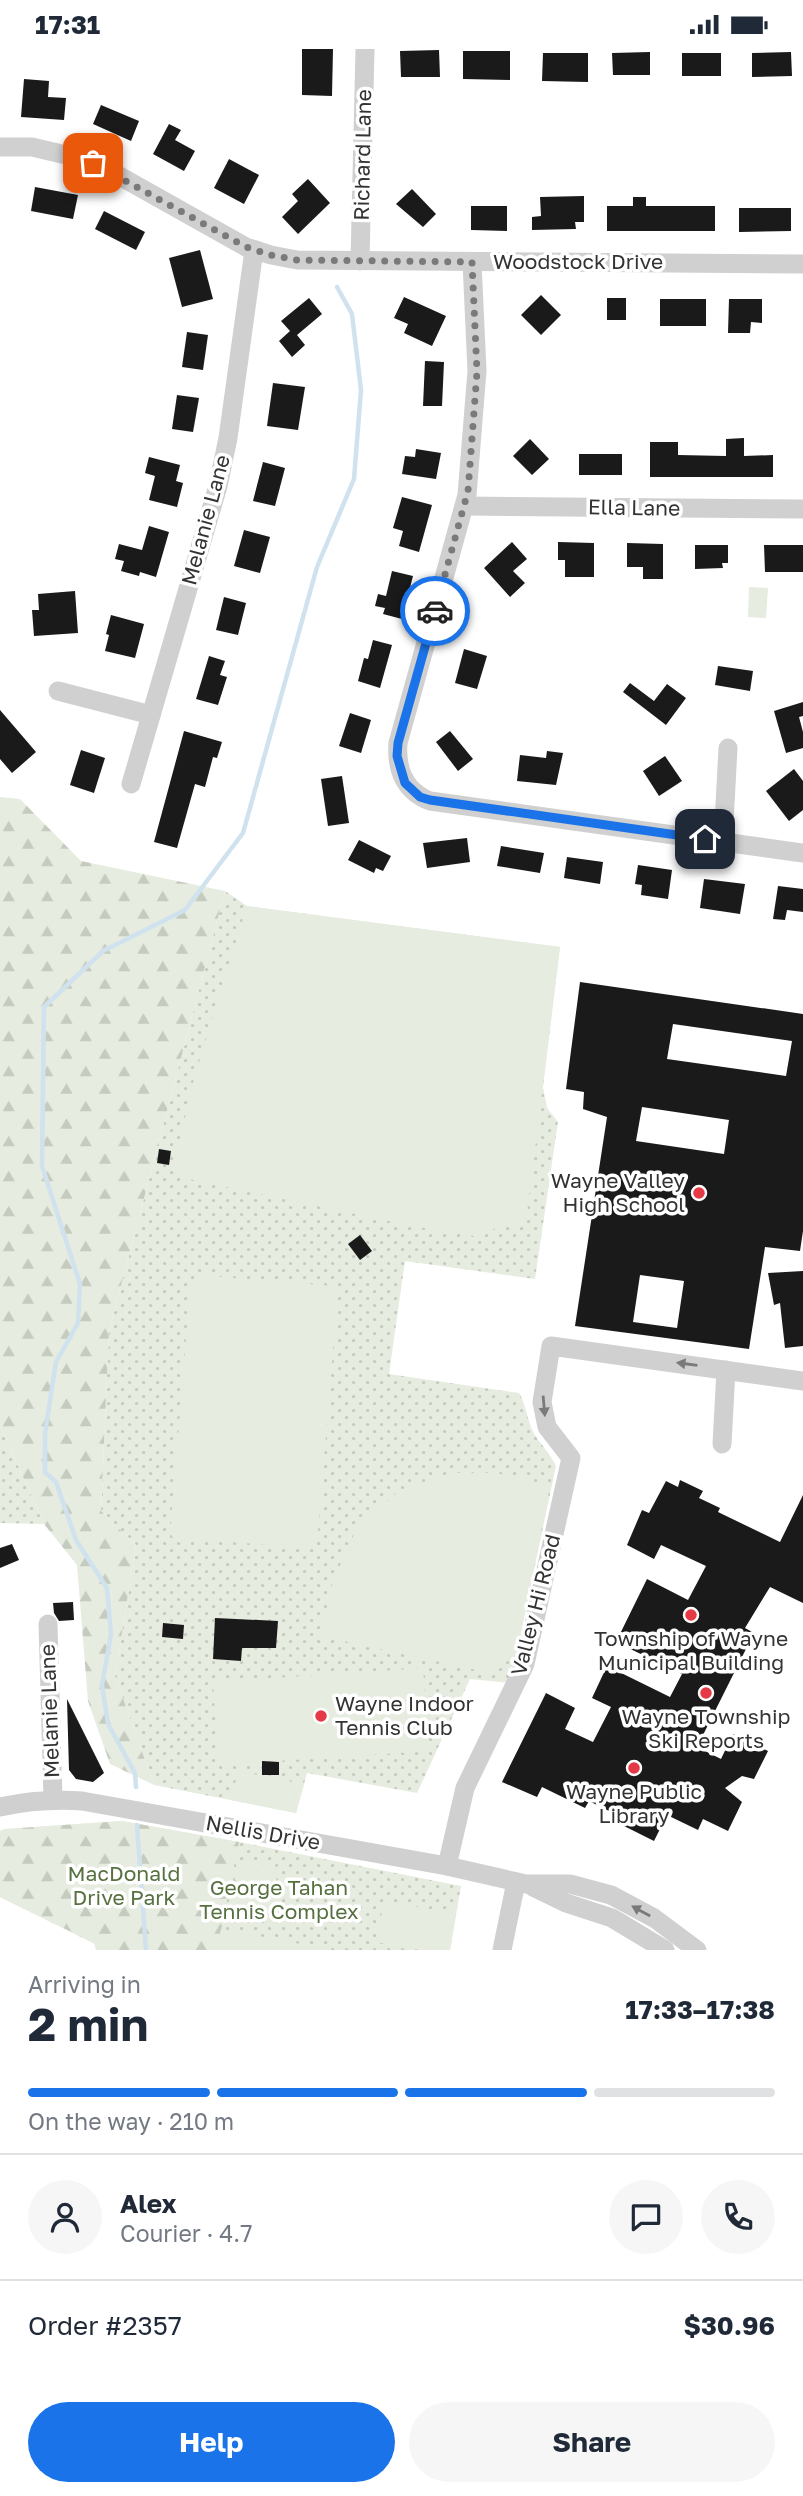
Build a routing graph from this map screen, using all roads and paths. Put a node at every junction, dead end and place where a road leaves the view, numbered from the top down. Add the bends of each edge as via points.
1 (365, 49) edge
2 (0, 147) edge
3 (254, 250) junction
4 (360, 261) junction
5 (472, 262) junction
6 (803, 264) edge
7 (464, 506) junction
8 (803, 509) edge
9 (58, 691) dead end
10 (152, 715) junction
11 (729, 748) dead end
12 (131, 784) dead end
13 (723, 842) junction
14 (803, 853) edge
15 (726, 1370) junction
16 (803, 1381) edge
17 (722, 1444) dead end
18 (48, 1624) dead end
19 (53, 1799) junction
20 (0, 1807) edge
21 (447, 1866) junction
22 (521, 1883) junction
23 (502, 1950) edge
24 (665, 1950) edge
25 (697, 1950) edge

1 - 4 street, Richard Lane
2 - 3 street, Woodstock Drive via 79,157
3 - 4 street, Woodstock Drive via 297,260
3 - 10 street, Melanie Lane via 218,486
4 - 5 street, Woodstock Drive
5 - 6 street, Woodstock Drive
5 - 7 street via 477,372
7 - 8 street, Ella Lane
7 - 13 street via 398,743 405,783 430,800
9 - 10 street
10 - 12 street, Melanie Lane
11 - 13 street
13 - 14 street
15 - 16 street
15 - 17 street
15 -> 21 street, Valley Hi Road via 551,1346 542,1402 547,1427 571,1458 525,1664 465,1788
18 - 19 street, Melanie Lane
19 - 20 street, Nellis Drive
19 - 21 street, Nellis Drive via 128,1808
21 - 22 street, Nellis Drive
22 - 23 street
22 - 24 street, Nellis Drive via 612,1918
25 -> 22 street, Nellis Drive via 654,1918 611,1895 570,1884

